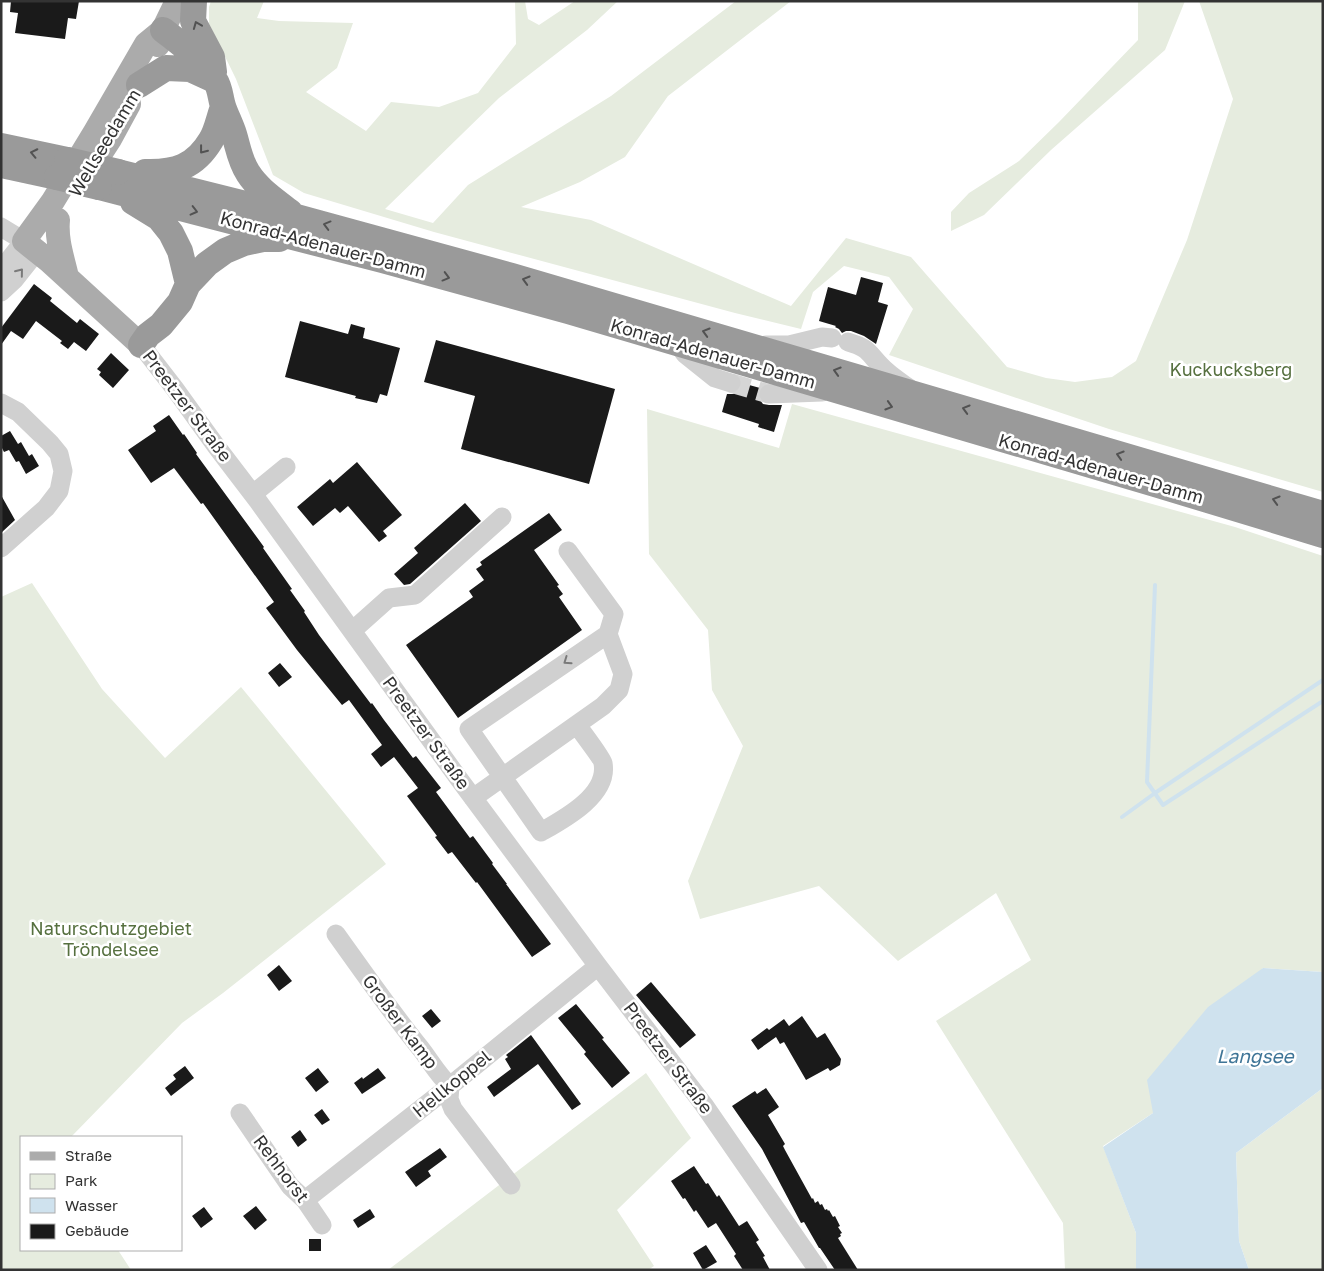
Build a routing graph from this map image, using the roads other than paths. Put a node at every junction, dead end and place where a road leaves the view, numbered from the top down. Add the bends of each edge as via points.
1 (177, 1) edge
2 (194, 1) edge
3 (163, 30) junction
4 (216, 80) junction
5 (139, 85) junction
6 (223, 106) junction
7 (1, 146) edge
8 (1, 164) edge
9 (62, 168) junction
10 (110, 183) junction
11 (58, 220) junction
12 (1, 227) edge
13 (298, 228) junction
14 (30, 246) junction
15 (1, 272) edge
16 (67, 278) junction
17 (188, 284) junction
18 (1, 292) edge
19 (676, 343) junction
20 (141, 345) junction
21 (752, 346) junction
22 (731, 383) tunnel mouth
23 (843, 392) junction
24 (768, 394) tunnel mouth
25 (918, 395) junction
26 (1, 403) edge
27 (286, 466) dead end
28 (253, 494) junction
29 (1323, 514) edge
30 (502, 518) dead end
31 (1323, 535) edge
32 (1, 548) edge
33 (568, 551) dead end
34 (352, 631) junction
35 (608, 634) junction
36 (577, 725) junction
37 (502, 777) junction
38 (473, 798) junction
39 (336, 934) dead end
40 (598, 966) junction
41 (450, 1086) junction
42 (240, 1113) dead end
43 (511, 1185) dead end
44 (304, 1200) junction
45 (322, 1224) dead end
46 (817, 1269) edge

1 - 3 main road, Wellseedamm
4 -> 2 highway via 212,57 193,20
3 - 4 highway via 187,48
3 - 5 main road, Wellseedamm via 154,57
3 - 14 main road, Wellseedamm via 146,44
4 - 5 highway via 190,69 166,68
4 - 6 highway
5 - 11 main road, Wellseedamm via 110,139
6 -> 10 highway via 212,139 195,160 171,171
6 - 13 highway via 249,174
9 -> 7 highway
8 - 9 highway
9 - 10 highway, bridge
10 - 13 highway, Konrad-Adenauer-Damm
10 - 17 highway via 159,218 171,233 180,251
11 - 14 main road, Wellseedamm via 44,239
11 - 16 main road via 58,238
12 - 14 street, Preetzer Straße
13 - 17 highway via 233,247 216,256
13 -> 19 highway, Konrad-Adenauer-Damm via 499,292
21 -> 13 highway, Konrad-Adenauer-Damm via 503,273
14 - 15 street via 9,260
14 - 16 main road, Preetzer Straße
18 -> 14 street via 14,280
16 - 20 main road, Preetzer Straße
17 - 20 highway via 180,302
19 - 22 street via 716,378
19 - 23 highway, Konrad-Adenauer-Damm
20 - 28 street, Preetzer Straße
25 -> 21 highway, Konrad-Adenauer-Damm
21 - 25 street via 789,345 822,337 862,346 881,366
23 - 24 street
23 -> 31 highway, Konrad-Adenauer-Damm
29 -> 25 highway, Konrad-Adenauer-Damm
26 - 32 street via 18,412 50,443 59,454 63,471 59,491 46,508
27 - 28 street
28 - 34 street, Preetzer Straße
30 - 34 street via 415,595 389,598
33 - 35 street via 614,614
34 - 38 street, Preetzer Straße
35 - 36 street via 623,674 620,690
35 -> 37 street via 469,730
36 - 37 street
36 - 37 street via 603,762 602,776 592,796 569,816 541,832
37 - 38 street
38 - 40 street, Preetzer Straße
39 - 41 street, Großer Kamp via 440,1077
40 - 41 street, Hellkoppel
40 - 46 street, Preetzer Straße via 704,1105
41 - 43 street, Großer Kamp via 449,1099 454,1109
41 - 44 street, Hellkoppel
42 - 44 street, Rehhorst via 290,1186
44 - 45 street, Rehhorst

